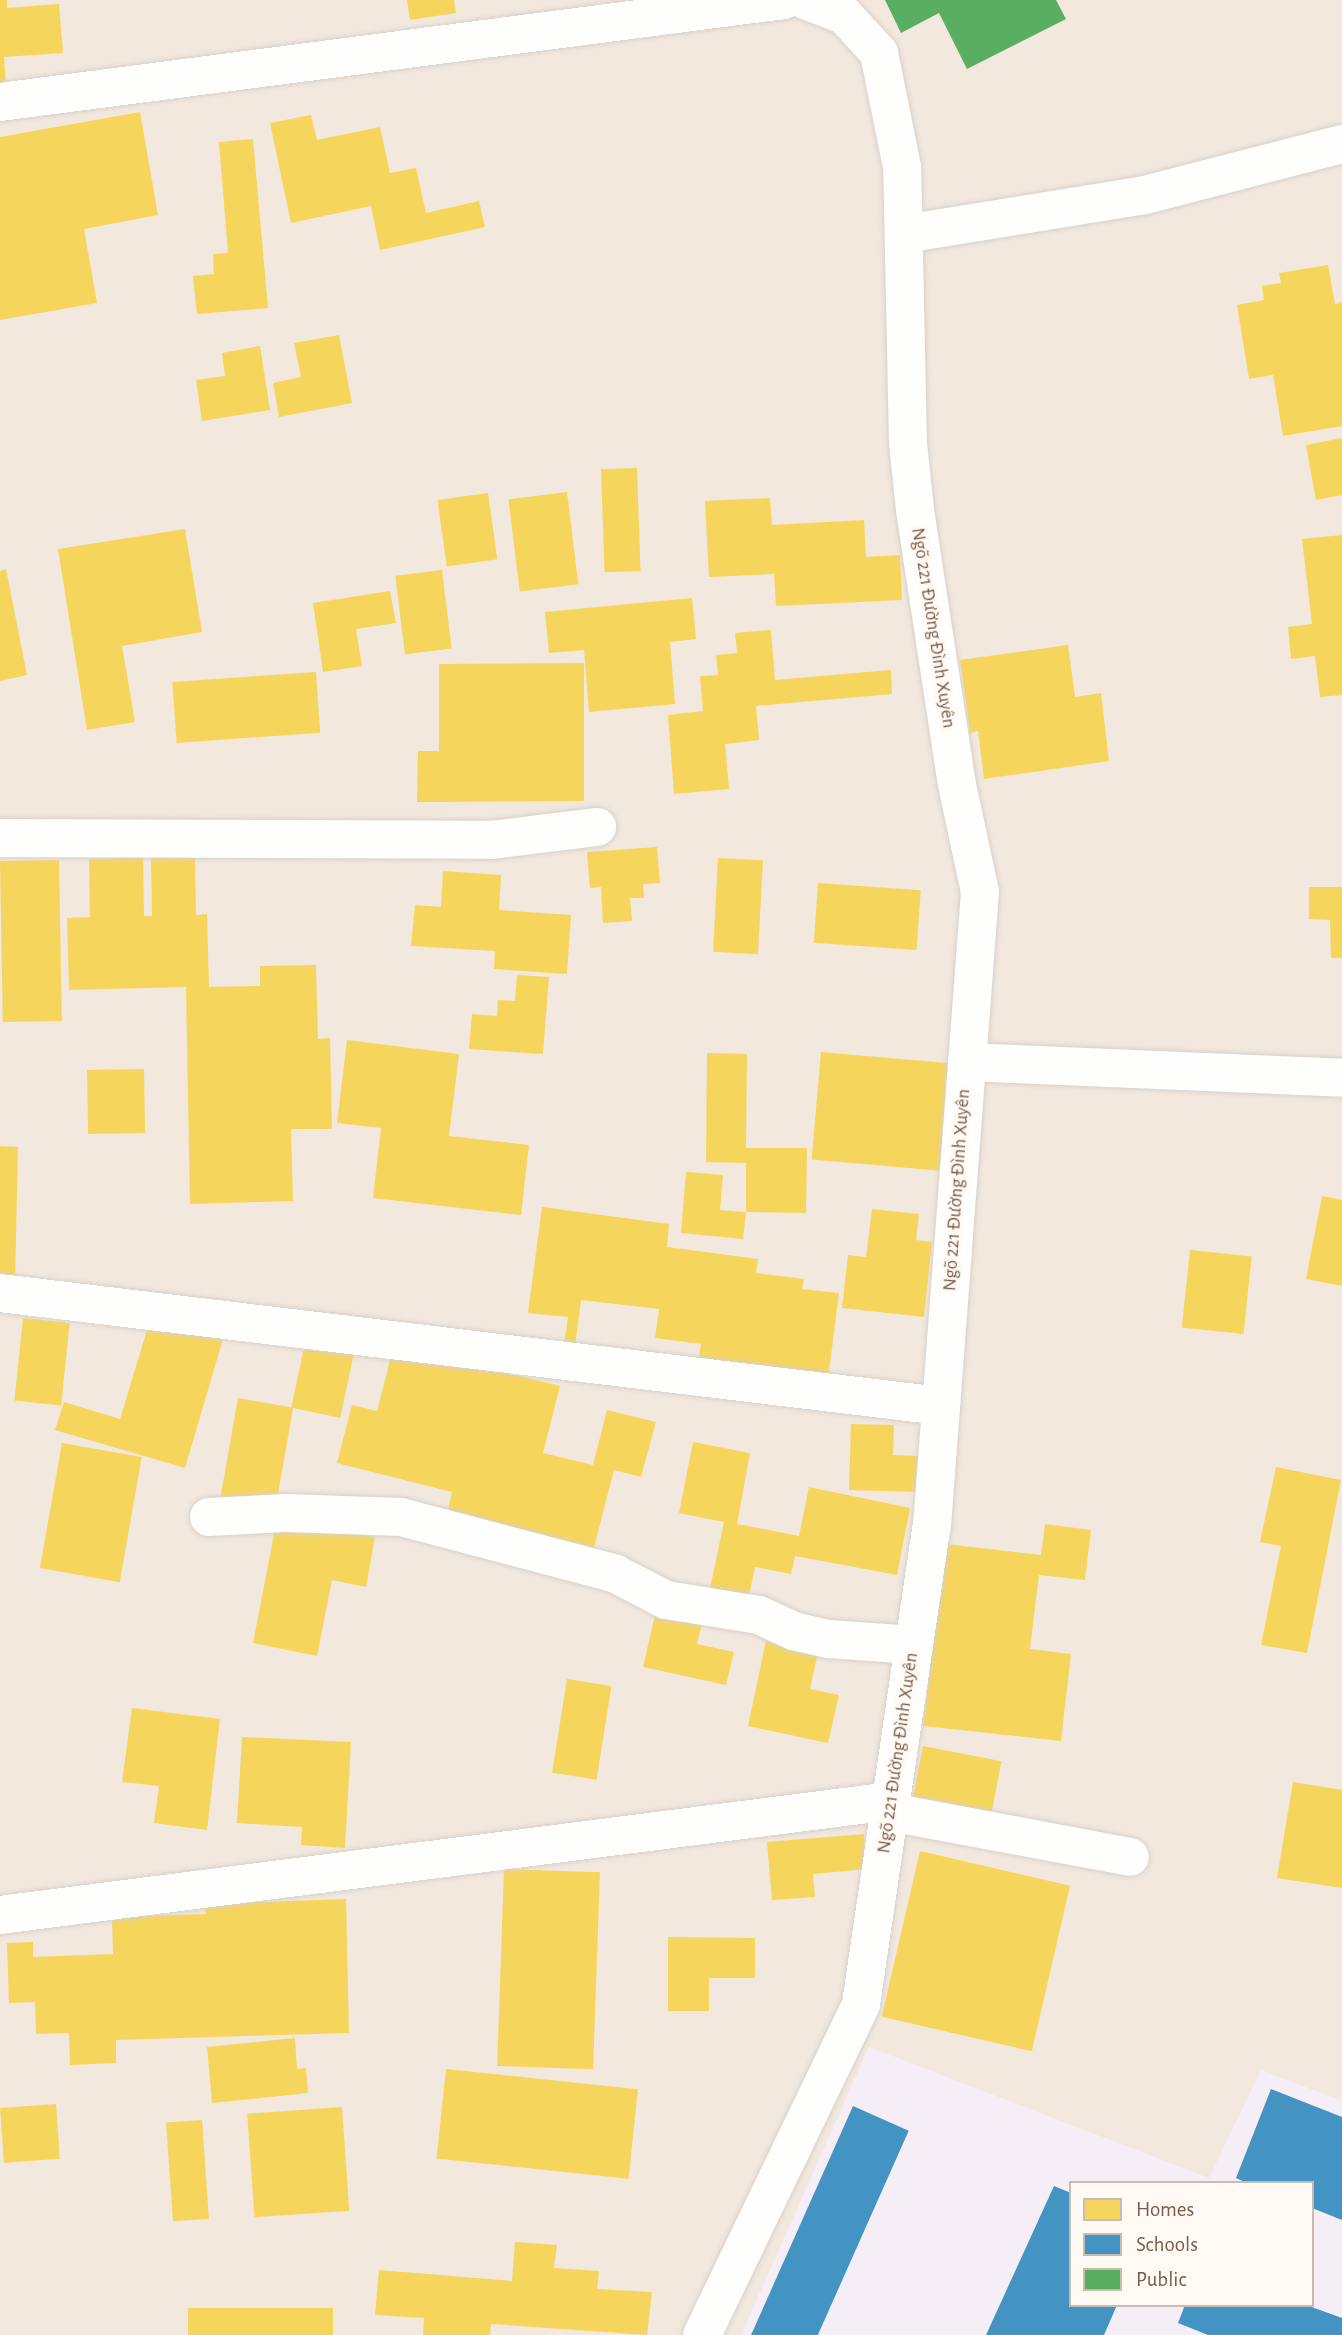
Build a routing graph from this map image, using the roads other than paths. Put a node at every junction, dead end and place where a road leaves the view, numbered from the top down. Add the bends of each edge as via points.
1 (784, 0) edge
2 (805, 0) edge
3 (693, 6) edge
4 (853, 11) edge
5 (0, 102) edge
6 (1342, 144) edge
7 (905, 234) junction
8 (597, 827) dead end
9 (0, 838) edge
10 (967, 1062) junction
11 (1342, 1078) edge
12 (0, 1293) edge
13 (941, 1406) junction
14 (209, 1517) dead end
15 (914, 1645) junction
16 (890, 1807) junction
17 (1130, 1857) dead end
18 (0, 1915) edge
19 (702, 2335) edge

1 - 3 street
2 - 4 street, Ngõ 221 Đường Đình Xuyên via 844,15
3 - 5 street
4 - 7 street, Ngõ 221 Đường Đình Xuyên via 879,53 902,167
6 - 7 street via 1145,195
7 - 10 street, Ngõ 221 Đường Đình Xuyên via 908,444 915,509 957,785 979,892
8 - 9 street via 492,840
10 - 11 street
10 - 13 street, Ngõ 221 Đường Đình Xuyên
12 - 13 street
13 - 15 street, Ngõ 221 Đường Đình Xuyên via 932,1527
14 - 15 street via 286,1513 401,1517 616,1574 666,1600 759,1615 793,1631 830,1639
15 - 16 street, Ngõ 221 Đường Đình Xuyên
16 - 17 street
16 - 18 street
16 - 19 street, Ngõ 221 Đường Đình Xuyên via 861,2004

